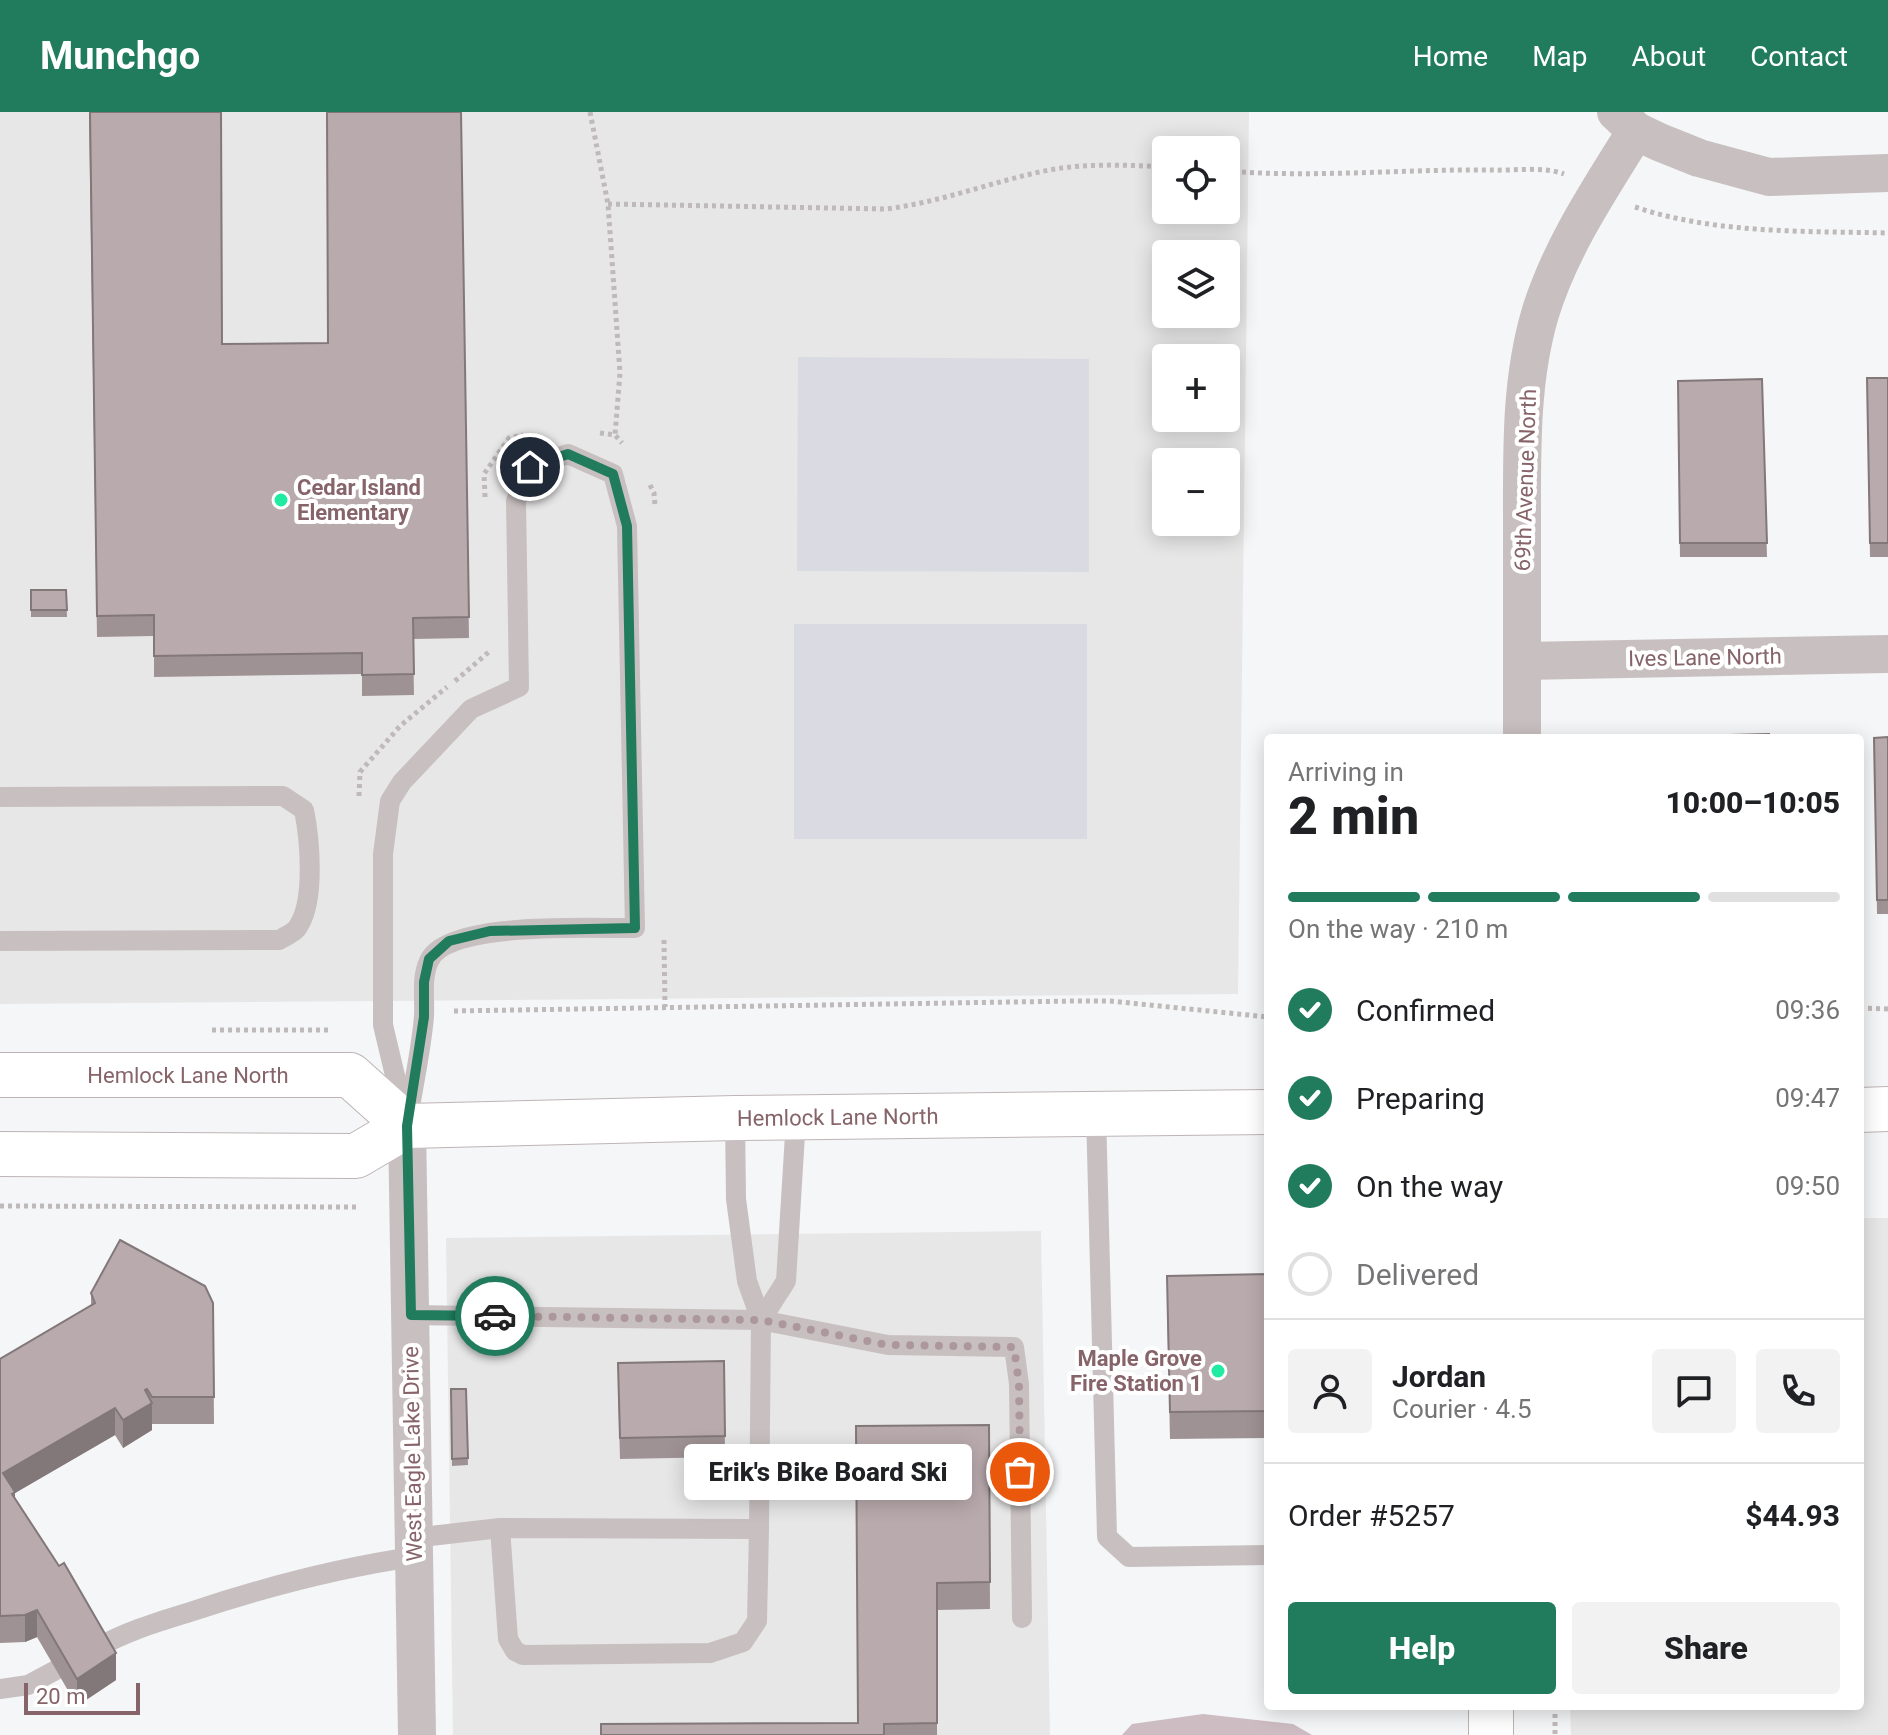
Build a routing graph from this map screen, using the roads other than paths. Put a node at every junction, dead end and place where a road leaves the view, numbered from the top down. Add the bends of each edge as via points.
1 (1626, 122) edge
2 (1888, 173) edge
3 (1888, 654) edge
4 (1522, 661) junction
5 (1522, 734) edge
6 (0, 797) edge
7 (0, 941) edge
8 (0, 1075) edge
9 (1888, 1109) edge
10 (1864, 1110) edge
11 (1096, 1112) junction
12 (1264, 1112) edge
13 (735, 1118) junction
14 (796, 1118) junction
15 (407, 1126) junction
16 (0, 1154) edge
17 (411, 1315) junction
18 (761, 1320) junction
19 (500, 1528) junction
20 (759, 1529) junction
21 (413, 1548) junction
22 (1264, 1555) edge
23 (1022, 1618) dead end
24 (97, 1648) edge
25 (56, 1670) edge
26 (0, 1689) edge
27 (1491, 1710) edge
28 (417, 1735) edge
29 (1491, 1735) edge

1 - 2 street via 1699,158 1769,177
1 - 4 street, 69th Avenue North via 1600,188 1558,264 1530,358 1522,421
3 - 4 street, Ives Lane North
4 - 5 street, 69th Avenue North
6 - 7 lane via 283,796 304,810 308,833 307,907 298,929 279,940
8 - 15 main road, Hemlock Lane North via 350,1075
9 - 10 main road
11 - 12 main road, Hemlock Lane North
11 - 14 main road, Hemlock Lane North
11 - 22 lane via 1107,1537 1129,1557
13 - 14 main road, Hemlock Lane North
13 - 15 main road, Hemlock Lane North
13 - 18 lane via 736,1199 747,1281
14 - 18 lane via 786,1281
15 - 15 lane via 429,959 449,941 490,931 635,928 627,526 613,474 568,454 530,467 516,501 519,687 471,709 390,801 383,854 383,1025
15 - 16 main road, Hemlock Lane North via 356,1156
15 - 17 street, West Eagle Lake Drive
17 - 18 lane
17 - 21 street, West Eagle Lake Drive
18 - 20 lane
18 - 23 lane via 888,1345 1014,1347
19 - 20 lane
19 - 20 lane via 508,1639 523,1655 710,1653 743,1642 757,1621
19 - 21 lane
21 - 24 lane via 224,1600 123,1633
21 - 28 street, West Eagle Lake Drive
25 - 26 lane via 28,1685
27 - 29 main road

